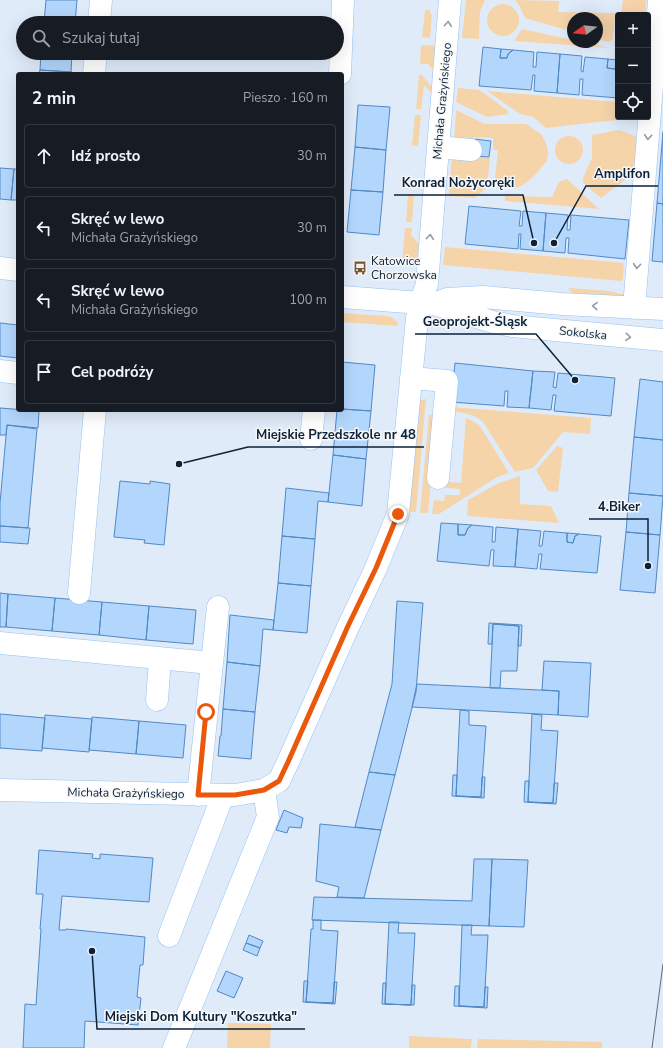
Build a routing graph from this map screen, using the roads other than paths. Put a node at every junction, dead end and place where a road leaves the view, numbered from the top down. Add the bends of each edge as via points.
1 (101, 0) edge
2 (343, 0) edge
3 (450, 0) edge
4 (660, 0) edge
5 (100, 16) edge
6 (342, 16) edge
7 (95, 60) edge
8 (341, 60) edge
9 (94, 72) edge
10 (340, 72) edge
11 (438, 147) junction
12 (471, 150) dead end
13 (0, 268) edge
14 (16, 270) edge
15 (344, 297) edge
16 (427, 303) junction
17 (634, 308) junction
18 (663, 309) edge
19 (663, 340) edge
20 (0, 372) edge
21 (16, 373) edge
22 (411, 378) junction
23 (95, 412) edge
24 (314, 412) edge
25 (311, 438) dead end
26 (438, 478) dead end
27 (79, 593) dead end
28 (218, 607) dead end
29 (0, 643) edge
30 (160, 659) junction
31 (211, 663) junction
32 (157, 700) dead end
33 (0, 790) edge
34 (264, 790) junction
35 (198, 795) junction
36 (223, 795) junction
37 (169, 936) dead end
38 (174, 1048) edge

1 - 5 street
2 - 6 street
11 -> 3 street, Michała Grażyńskiego
4 -> 17 street
7 - 9 street
8 - 10 street
11 - 12 street
16 -> 11 street, Michała Grażyńskiego via 426,284
13 - 14 street
15 - 16 street, Sokolska
17 -> 16 street, Sokolska via 483,297 447,298
16 -> 19 street, Sokolska via 512,326
16 - 22 street, Michała Grażyńskiego via 417,318
17 - 18 street, Sokolska
20 - 21 street
22 - 26 street via 447,381
22 - 34 street, Michała Grażyńskiego via 398,514 279,781
23 - 27 street
24 - 25 street
28 - 31 street
29 - 30 street
30 - 31 street
30 - 32 street
31 - 35 street
33 - 35 street, Michała Grażyńskiego
34 - 36 street, Michała Grażyńskiego
34 - 38 street via 268,817
35 - 36 street, Michała Grażyńskiego
36 - 37 street

